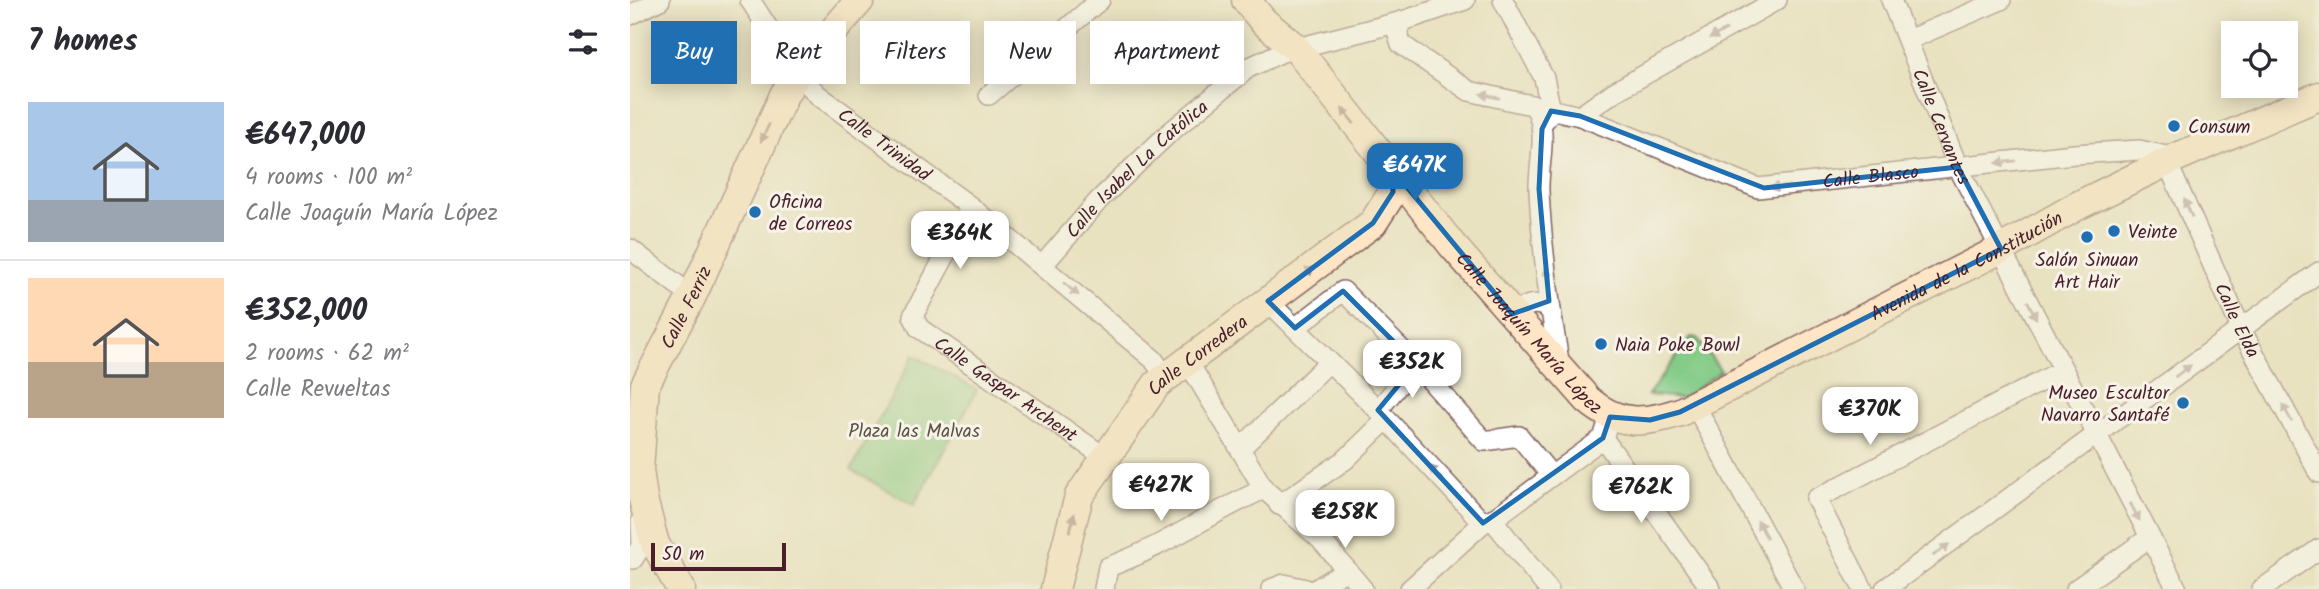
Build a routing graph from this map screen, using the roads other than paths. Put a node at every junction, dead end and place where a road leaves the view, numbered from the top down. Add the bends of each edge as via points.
1 (660, 0) edge
2 (750, 0) edge
3 (860, 0) edge
4 (1101, 0) edge
5 (1246, 0) edge
6 (1503, 0) edge
7 (1777, 0) edge
8 (1891, 0) edge
9 (2001, 0) edge
10 (1459, 1) edge
11 (630, 15) edge
12 (764, 21) edge
13 (842, 21) edge
14 (1403, 21) junction
15 (1908, 40) junction
16 (1311, 51) junction
17 (791, 84) edge
18 (808, 84) edge
19 (989, 95) dead end
20 (2319, 96) edge
21 (1543, 116) junction
22 (1580, 116) junction
23 (2171, 160) junction
24 (1958, 167) junction
25 (1400, 178) junction
26 (971, 207) junction
27 (1373, 223) junction
28 (1452, 245) junction
29 (2001, 248) junction
30 (630, 249) edge
31 (1042, 266) junction
32 (2319, 272) edge
33 (692, 296) junction
34 (1268, 301) junction
35 (1551, 312) junction
36 (1513, 314) junction
37 (1295, 328) junction
38 (2242, 331) junction
39 (1329, 362) junction
40 (1416, 364) junction
41 (1177, 369) junction
42 (1560, 369) junction
43 (2061, 372) junction
44 (645, 385) junction
45 (1695, 405) junction
46 (630, 411) edge
47 (1382, 415) junction
48 (1606, 427) junction
49 (2096, 435) junction
50 (1241, 448) junction
51 (1106, 458) junction
52 (2319, 473) edge
53 (1550, 474) junction
54 (1264, 489) junction
55 (630, 504) edge
56 (1279, 505) junction
57 (1488, 521) junction
58 (2149, 538) junction
59 (2319, 549) edge
60 (661, 553) junction
61 (631, 560) edge
62 (1347, 570) junction
63 (681, 589) edge
64 (1055, 589) edge
65 (1104, 589) edge
66 (1271, 589) edge
67 (1306, 589) edge
68 (1316, 589) edge
69 (1363, 589) edge
70 (1410, 589) edge
71 (1548, 589) edge
72 (1711, 589) edge
73 (1794, 589) edge
74 (1863, 589) edge
75 (1885, 589) edge
76 (2076, 589) edge
77 (2177, 589) edge
78 (2262, 589) edge

1 - 11 street
2 - 12 street, Calle Trinidad
3 - 13 street, Calle Ferriz
4 - 19 street
5 - 16 street, Calle Joaquín María López via 1263,21
6 - 21 street via 1544,78
7 -> 22 street
8 - 15 street, Calle Cervantes
9 - 15 street
10 - 14 street, Calle Isabel La Católica
14 - 16 street, Calle Isabel La Católica
21 -> 14 street, Calle Blasco via 1469,91 1403,47 1397,31
15 - 24 street, Calle Cervantes
25 -> 16 street, Calle Joaquín María López
16 - 31 street, Calle Isabel La Católica via 1248,68 1099,200
17 -> 33 street, Calle Ferriz
18 - 26 street, Calle Trinidad
20 - 23 street, Avenida de la Constitución
21 - 22 street, Calle Blasco
35 -> 21 street via 1539,189
24 -> 22 street, Calle Blasco via 1758,188
23 -> 24 street, Calle Blasco via 2139,150
23 - 29 street, Avenida de la Constitución
38 -> 23 street, Calle Elda
24 - 29 street, Calle Cervantes
25 - 27 street, Calle Corredera
25 - 28 street, Calle Joaquín María López
26 - 31 street, Calle Trinidad
26 - 51 street, Calle Gaspar Archent via 913,316 919,328
27 - 28 street, Calle Joaquín María López via 1411,219
34 -> 27 street, Calle Corredera
28 - 36 street, Calle Joaquín María López
29 -> 43 street, Calle Cervantes
29 - 45 street, Avenida de la Constitución
30 - 33 street
31 -> 41 street, Calle Trinidad via 1153,359
32 - 38 street
33 - 44 street, Calle Ferriz
34 - 37 street
34 - 41 street, Calle Corredera
35 - 36 street via 1535,303
35 - 42 street
36 - 42 street, Calle Joaquín María López
37 - 39 street
37 - 40 street via 1343,291
49 -> 38 street
52 -> 38 street, Calle Elda
39 - 47 street
39 - 50 street
40 - 47 street
40 - 53 street via 1484,441 1519,436
41 - 50 street, Calle Trinidad
41 - 51 street, Calle Corredera via 1157,384
42 - 48 street, Calle Joaquín María López
43 - 49 street, Calle Cervantes
43 - 74 street via 1816,499
44 - 46 street
44 - 60 street, Calle Ferriz via 639,470 643,499
45 - 48 street, Avenida de la Constitución via 1663,418
73 -> 45 street
47 - 56 street via 1345,460
57 -> 47 street
48 - 53 street
48 - 72 street
49 -> 58 street, Calle Cervantes
75 -> 49 street
50 - 54 street, Calle Trinidad
64 -> 51 street, Calle Corredera via 1079,496
53 - 57 street
54 - 56 street, Calle Trinidad
54 - 65 street via 1162,545 1108,567
55 - 61 street via 639,514 643,533 639,552
56 - 62 street, Calle Trinidad via 1320,539
57 - 70 street
57 - 71 street
58 - 76 street
58 - 77 street, Calle Cervantes
59 - 78 street
60 - 61 street
60 - 63 street, Calle Ferriz
62 - 68 street
62 - 69 street, Calle Trinidad
66 - 67 street via 1284,584

